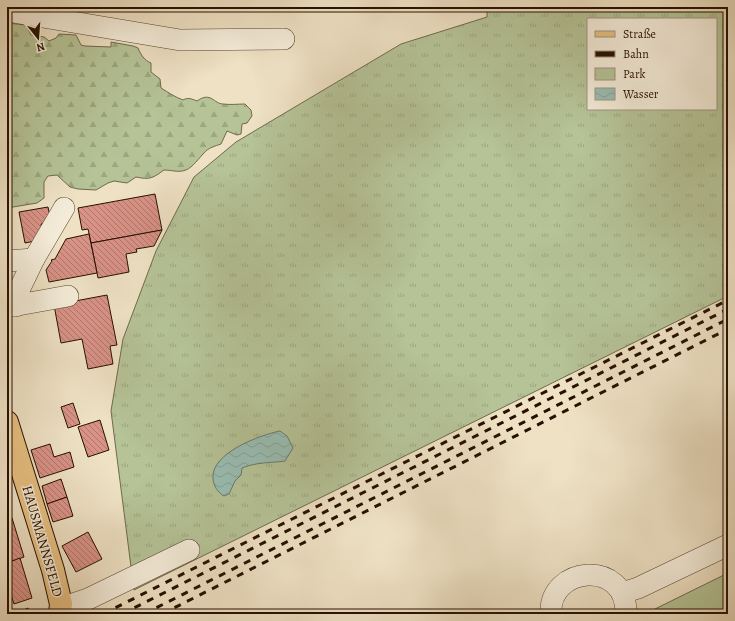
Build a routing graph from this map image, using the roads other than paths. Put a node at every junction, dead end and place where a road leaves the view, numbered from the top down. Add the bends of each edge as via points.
1 (7, 11) edge
2 (284, 39) dead end
3 (64, 208) dead end
4 (34, 259) junction
5 (7, 261) edge
6 (68, 296) dead end
7 (12, 307) edge
8 (7, 422) edge
9 (728, 545) edge
10 (189, 550) dead end
11 (622, 593) junction
12 (61, 611) edge
13 (552, 614) edge
14 (626, 614) edge

1 - 2 street via 180,40
3 - 4 street
4 - 5 street
4 - 7 street
6 - 7 street
8 - 12 main road, HAUSMANNSFELD via 53,570
9 - 11 street via 638,588
10 - 12 street
11 - 13 street via 612,582 600,575 580,576 568,581 558,590 552,603
11 - 14 street

